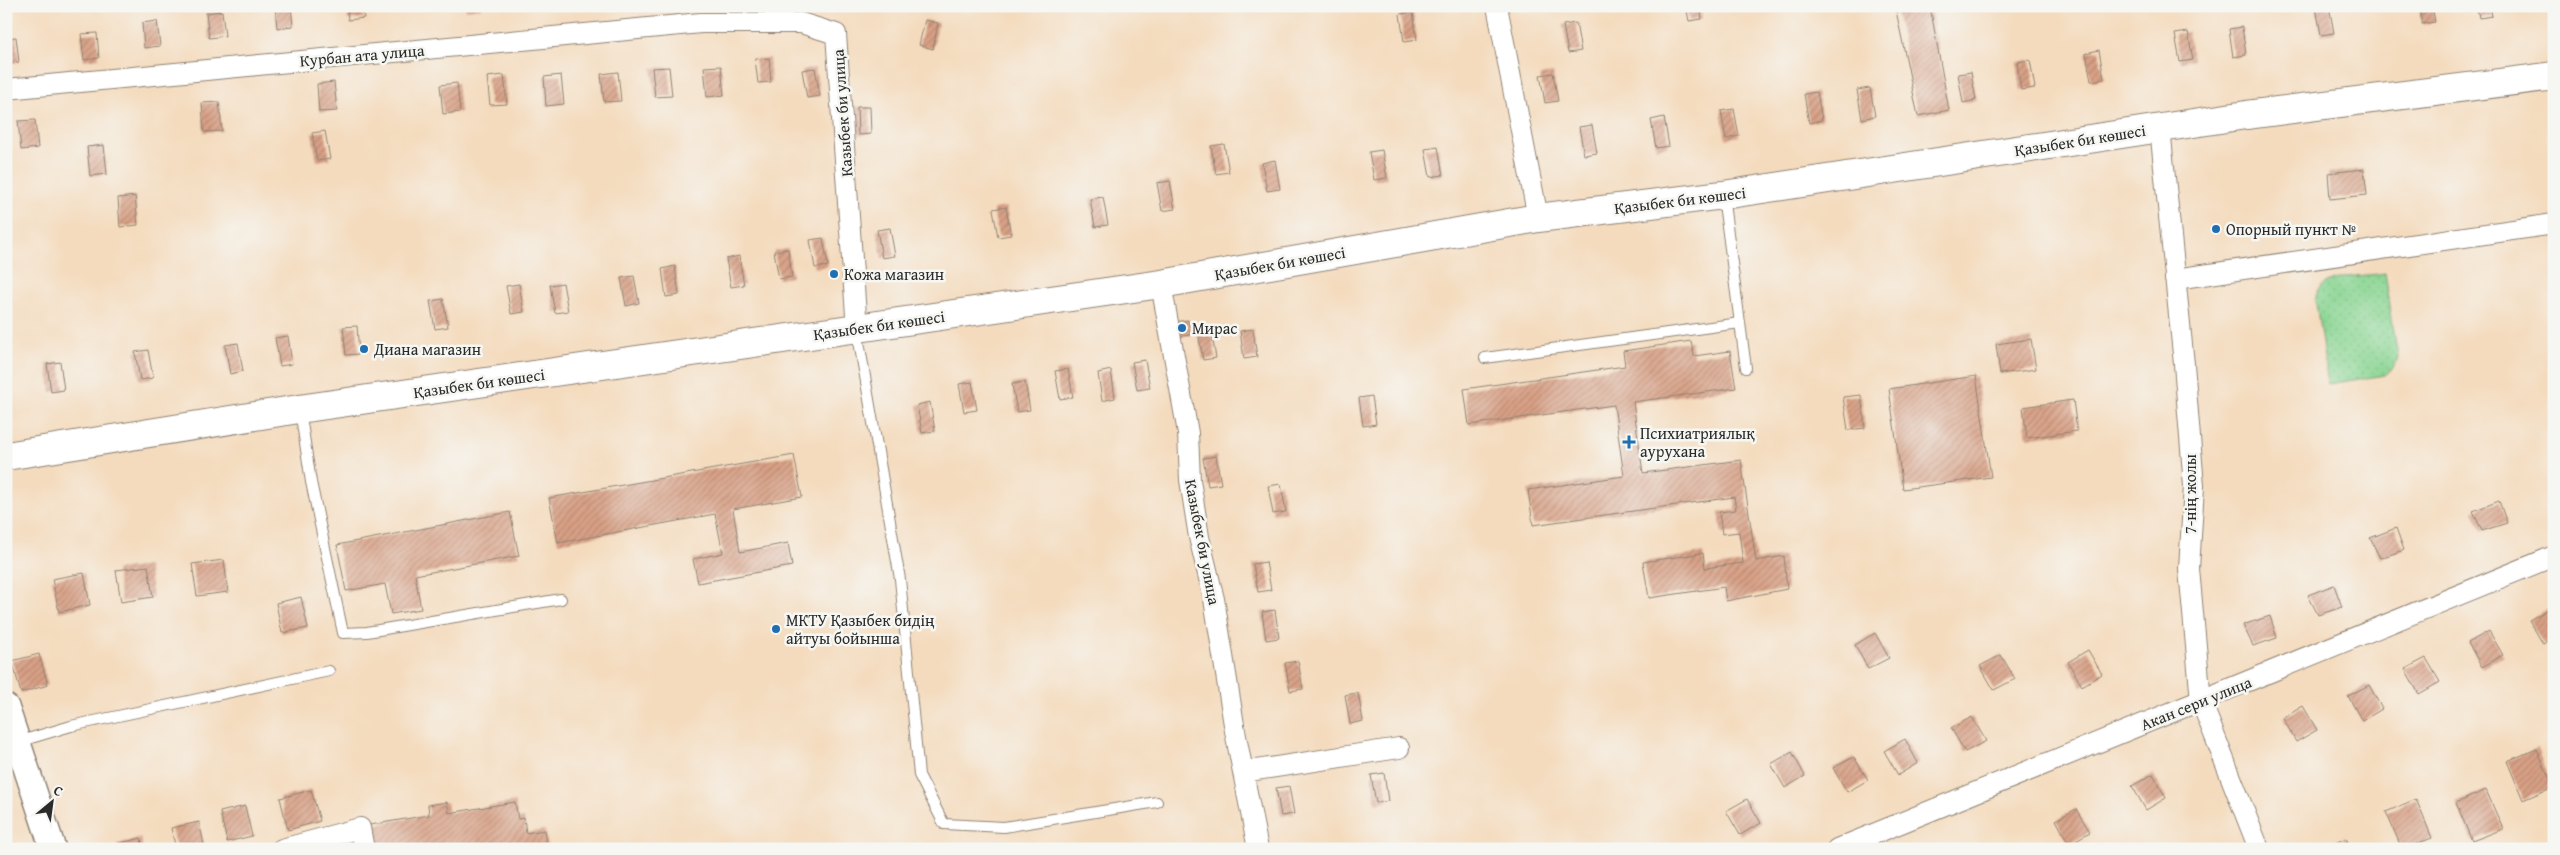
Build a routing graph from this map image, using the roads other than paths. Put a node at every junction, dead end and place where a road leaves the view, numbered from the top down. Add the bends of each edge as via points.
1 (1497, 6) edge
2 (701, 15) edge
3 (2554, 76) edge
4 (6, 89) edge
5 (2160, 128) junction
6 (1723, 194) junction
7 (1538, 218) junction
8 (2554, 224) edge
9 (2176, 279) junction
10 (1161, 284) junction
11 (1740, 323) junction
12 (857, 329) junction
13 (1485, 358) dead end
14 (1746, 368) dead end
15 (299, 409) junction
16 (6, 456) edge
17 (2554, 556) edge
18 (561, 600) dead end
19 (329, 671) dead end
20 (2201, 701) junction
21 (6, 707) edge
22 (1399, 748) dead end
23 (12, 756) edge
24 (1243, 772) junction
25 (1157, 802) dead end
26 (37, 849) edge
27 (53, 849) edge
28 (282, 849) edge
29 (364, 849) edge
30 (1258, 849) edge
31 (1837, 849) edge
32 (2259, 849) edge

1 - 7 street
2 - 4 street, Курбан ата улица
2 - 12 street, Казыбек би улица via 801,23 836,34
3 - 5 main road, Қазыбек би көшесі
5 - 6 main road, Қазыбек би көшесі
5 - 9 street, 7-нің жолы
6 - 7 main road, Қазыбек би көшесі
6 - 11 lane
7 - 10 main road, Қазыбек би көшесі
8 - 9 street
9 - 20 street, 7-нің жолы via 2194,486 2189,568
10 - 12 main road, Қазыбек би көшесі
10 - 24 street, Казыбек би улица via 1188,433 1190,480 1199,537 1214,599
11 - 13 lane
11 - 14 lane
12 - 15 main road, Қазыбек би көшесі
12 - 25 lane via 900,579 919,775 944,824 1004,827
15 - 16 main road, Қазыбек би көшесі
15 - 18 lane via 343,633 367,632
17 - 20 street, Акан сери улица
19 - 23 lane via 71,726 32,738
20 - 31 street, Акан сери улица
20 - 32 street, 7-нің жолы
21 - 23 street
22 - 24 street
23 - 26 street
23 - 27 street
24 - 30 street, Казыбек би улица
28 - 29 street via 360,828

